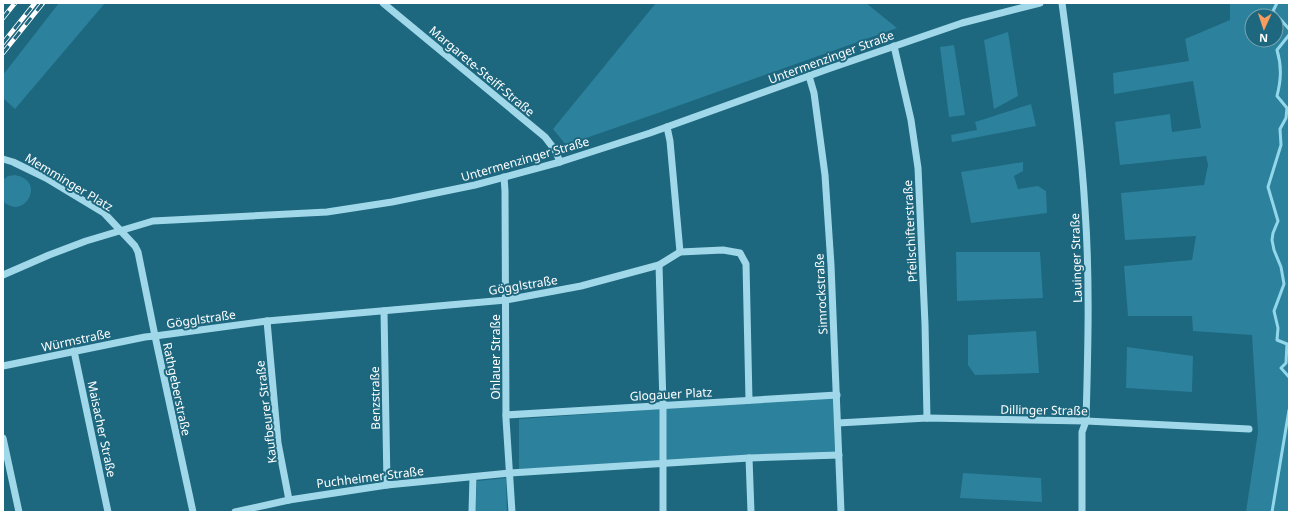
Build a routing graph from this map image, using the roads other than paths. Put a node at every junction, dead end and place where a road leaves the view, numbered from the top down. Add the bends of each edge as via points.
1 (383, 3) edge
2 (1040, 3) edge
3 (1062, 3) edge
4 (894, 46) junction
5 (809, 76) junction
6 (666, 127) junction
7 (3, 160) edge
8 (560, 162) junction
9 (504, 177) junction
10 (121, 230) junction
11 (680, 252) junction
12 (659, 266) junction
13 (3, 275) edge
14 (506, 300) junction
15 (384, 311) junction
16 (267, 321) junction
17 (155, 336) junction
18 (74, 351) junction
19 (3, 366) edge
20 (837, 395) junction
21 (749, 400) junction
22 (664, 405) junction
23 (506, 415) junction
24 (927, 418) junction
25 (1086, 421) junction
26 (838, 423) junction
27 (1250, 429) dead end
28 (3, 438) edge
29 (839, 455) junction
30 (749, 458) junction
31 (663, 464) junction
32 (510, 473) junction
33 (473, 477) junction
34 (387, 485) junction
35 (289, 500) junction
36 (19, 512) edge
37 (108, 512) edge
38 (193, 512) edge
39 (235, 512) edge
40 (472, 512) edge
41 (512, 512) edge
42 (663, 512) edge
43 (751, 512) edge
44 (841, 512) edge
45 (1082, 512) edge

1 - 8 street, Margarete-Steiff-Straße via 545,137
2 - 4 street, Untermenzinger Straße via 973,19
3 - 25 street, Lauinger Straße via 1086,216 1089,325
4 - 5 street, Untermenzinger Straße
4 - 24 street, Pfeilschifterstraße via 911,120 918,168
5 - 6 street, Untermenzinger Straße
5 - 20 street, Simrockstraße via 814,93 825,175
6 - 8 street, Untermenzinger Straße
6 - 11 street via 670,141
7 - 10 street, Memminger Platz via 13,162 46,178 104,213
8 - 9 street, Untermenzinger Straße
9 - 10 street, Untermenzinger Straße via 351,209 153,221
9 - 14 street, Ohlauer Straße
10 - 13 street, Untermenzinger Straße via 48,255
10 - 17 street, Rathgeberstraße via 138,252
11 - 12 street, Gögglstraße
11 - 21 street via 723,250 740,253 746,264
12 - 14 street, Gögglstraße via 581,286
12 - 22 street
14 - 15 street, Gögglstraße
14 - 23 street, Ohlauer Straße
15 - 16 street, Gögglstraße
15 - 34 street, Benzstraße
16 - 17 street, Gögglstraße
16 - 35 street, Kaufbeurer Straße via 278,443
17 - 18 street, Würmstraße
17 - 38 street, Rathgeberstraße
18 - 19 street, Würmstraße
18 - 37 street, Maisacher Straße
20 - 21 street, Glogauer Platz
20 - 26 street, Simrockstraße
21 - 22 street, Glogauer Platz
22 - 23 street, Glogauer Platz
22 - 31 street
23 - 32 street, Ohlauer Straße
24 - 25 street, Dillinger Straße
24 - 26 street, Dillinger Straße
25 - 27 street, Dillinger Straße
25 - 45 street, Lauinger Straße via 1082,432
26 - 29 street, Simrockstraße
28 - 36 street
29 - 30 street
29 - 44 street, Simrockstraße
30 - 31 street
30 - 43 street
31 - 32 street
31 - 42 street
32 - 33 street, Puchheimer Straße
32 - 41 street, Ohlauer Straße
33 - 34 street, Puchheimer Straße
33 - 40 street
34 - 35 street, Puchheimer Straße
35 - 39 street, Puchheimer Straße

